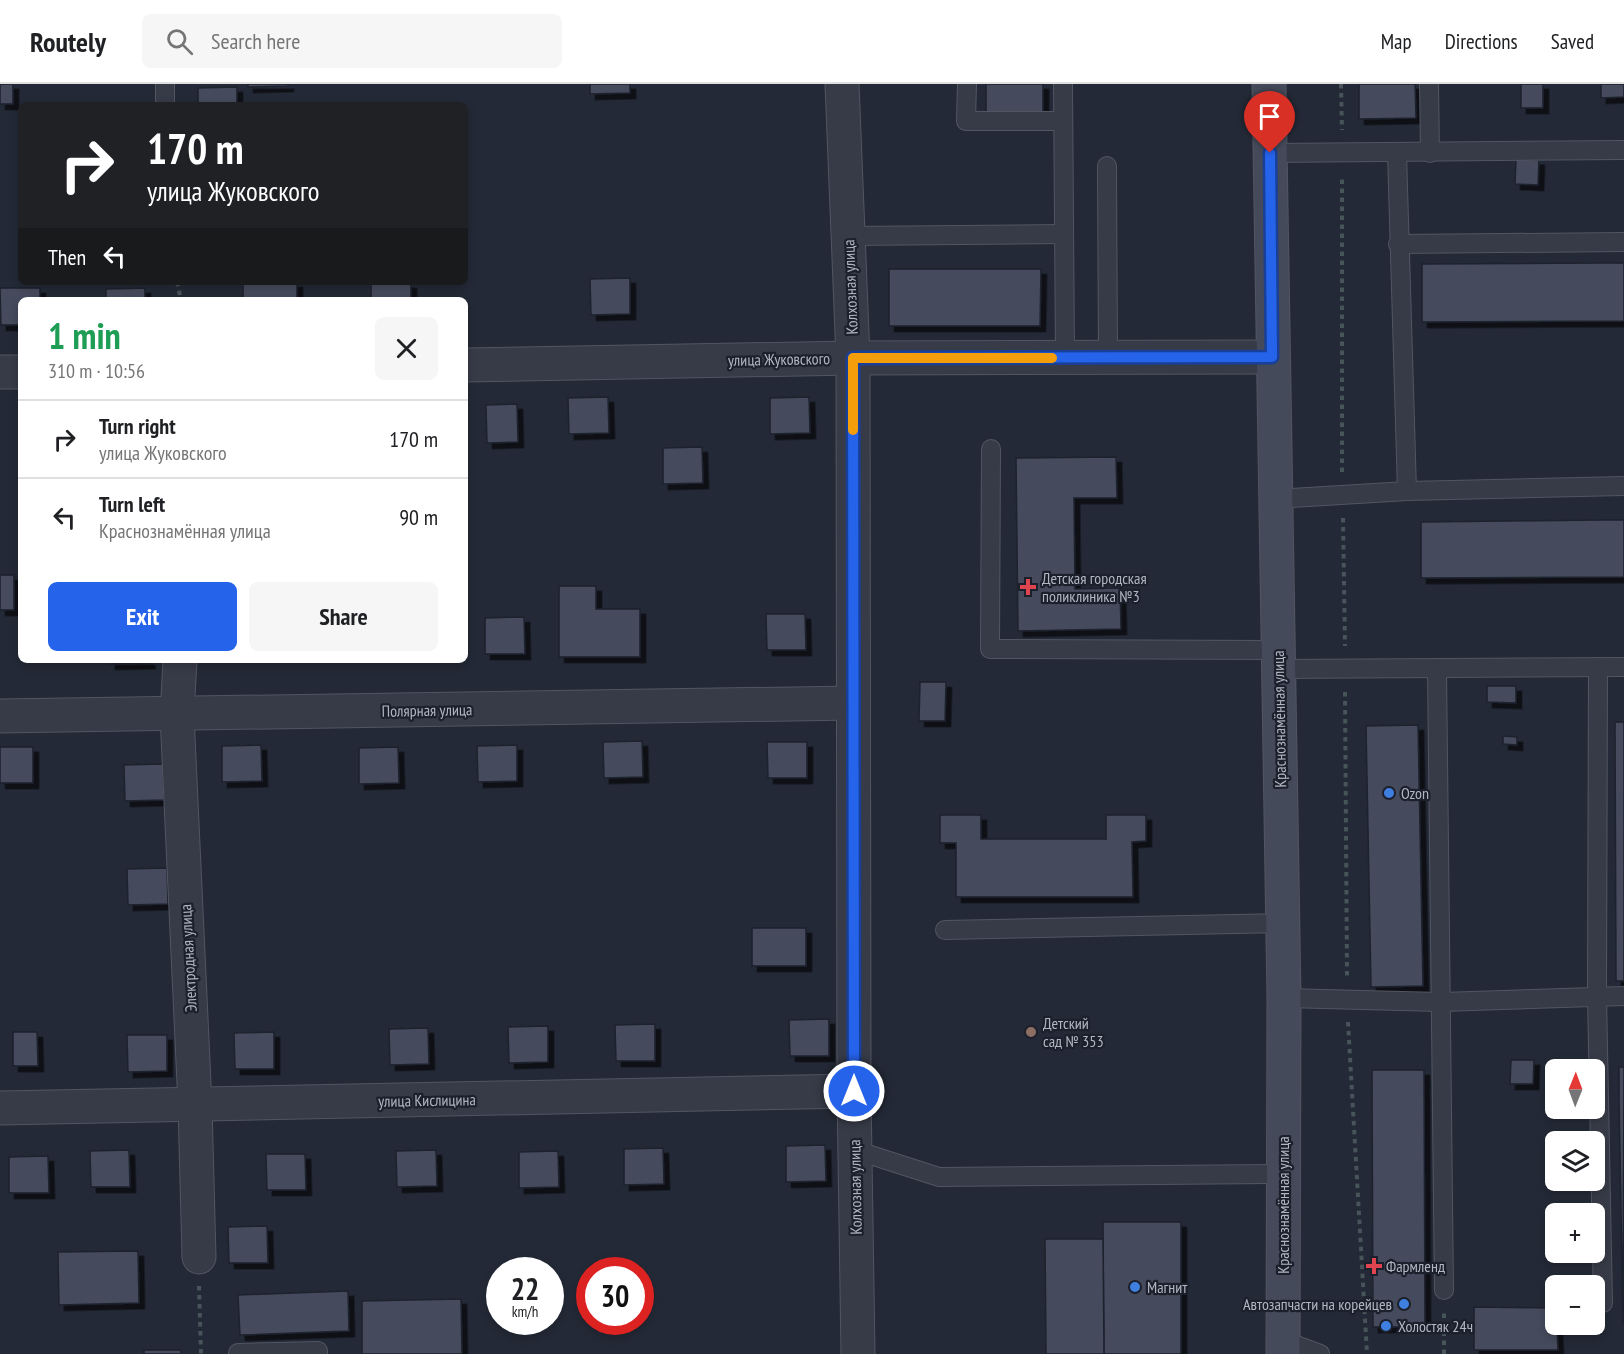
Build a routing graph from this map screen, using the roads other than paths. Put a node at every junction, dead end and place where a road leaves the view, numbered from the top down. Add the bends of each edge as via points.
1 (165, 84) edge
2 (842, 84) edge
3 (967, 84) edge
4 (1063, 84) edge
5 (1269, 84) edge
6 (1429, 84) edge
7 (165, 102) edge
8 (1063, 121) junction
9 (1624, 150) edge
10 (1270, 153) junction
11 (1397, 153) junction
12 (1430, 153) junction
13 (1107, 166) dead end
14 (1064, 234) junction
15 (848, 236) junction
16 (1624, 242) edge
17 (1398, 244) junction
18 (1272, 357) junction
19 (853, 358) junction
20 (1065, 358) junction
21 (1108, 358) junction
22 (468, 365) edge
23 (0, 372) edge
24 (18, 372) edge
25 (991, 449) dead end
26 (1624, 486) edge
27 (1407, 491) junction
28 (1275, 499) junction
29 (1278, 660) junction
30 (180, 663) edge
31 (1598, 667) junction
32 (1624, 667) edge
33 (1437, 669) junction
34 (853, 703) junction
35 (177, 715) junction
36 (0, 716) edge
37 (1283, 923) junction
38 (945, 930) dead end
39 (1597, 996) junction
40 (1624, 996) edge
41 (1284, 998) junction
42 (1441, 1002) junction
43 (854, 1091) junction
44 (195, 1105) junction
45 (0, 1108) edge
46 (855, 1150) junction
47 (1282, 1174) junction
48 (199, 1257) road end
49 (1602, 1275) edge
50 (1444, 1290) road end
51 (1283, 1347) edge
52 (238, 1353) edge
53 (318, 1354) edge
54 (858, 1354) edge
55 (1320, 1354) edge

1 - 7 lane
2 - 15 street, Колхозная улица
3 - 8 lane via 966,121
4 - 8 lane
5 - 10 street, Краснознамённая улица
6 - 12 lane
8 - 14 lane
9 - 12 lane
10 - 11 lane
10 - 18 street, Краснознамённая улица
11 - 12 lane
11 - 17 lane
13 - 21 lane
14 - 15 lane
14 - 20 lane
15 - 19 street, Колхозная улица
16 - 17 lane
17 - 27 lane
18 - 21 street, улица Жуковского
18 - 28 street, Краснознамённая улица
19 - 20 street, улица Жуковского
19 - 22 street, улица Жуковского
19 - 34 street, Колхозная улица
20 - 21 street, улица Жуковского
23 - 24 street
25 - 29 lane via 990,649
26 - 27 lane
27 - 28 lane
28 - 29 street, Краснознамённая улица
29 - 33 lane via 1345,669
29 - 37 street, Краснознамённая улица
30 - 35 street, Электродная улица
31 - 32 lane
31 - 33 lane
31 - 39 lane
33 - 42 lane
34 - 35 street, Полярная улица
34 - 43 street, Колхозная улица
35 - 36 street, Полярная улица
35 - 44 street, Электродная улица
37 - 38 lane
37 - 41 street, Краснознамённая улица
39 - 40 lane
39 - 42 lane
39 - 49 lane
41 - 42 lane
41 - 47 street, Краснознамённая улица
42 - 50 lane
43 - 44 street, улица Кислицина
43 - 46 street, Колхозная улица
44 - 45 street, улица Кислицина
44 - 48 street, Электродная улица
46 - 47 lane via 939,1178
46 - 54 street, Колхозная улица
47 - 51 street, Краснознамённая улица
51 - 55 lane
52 - 53 lane

